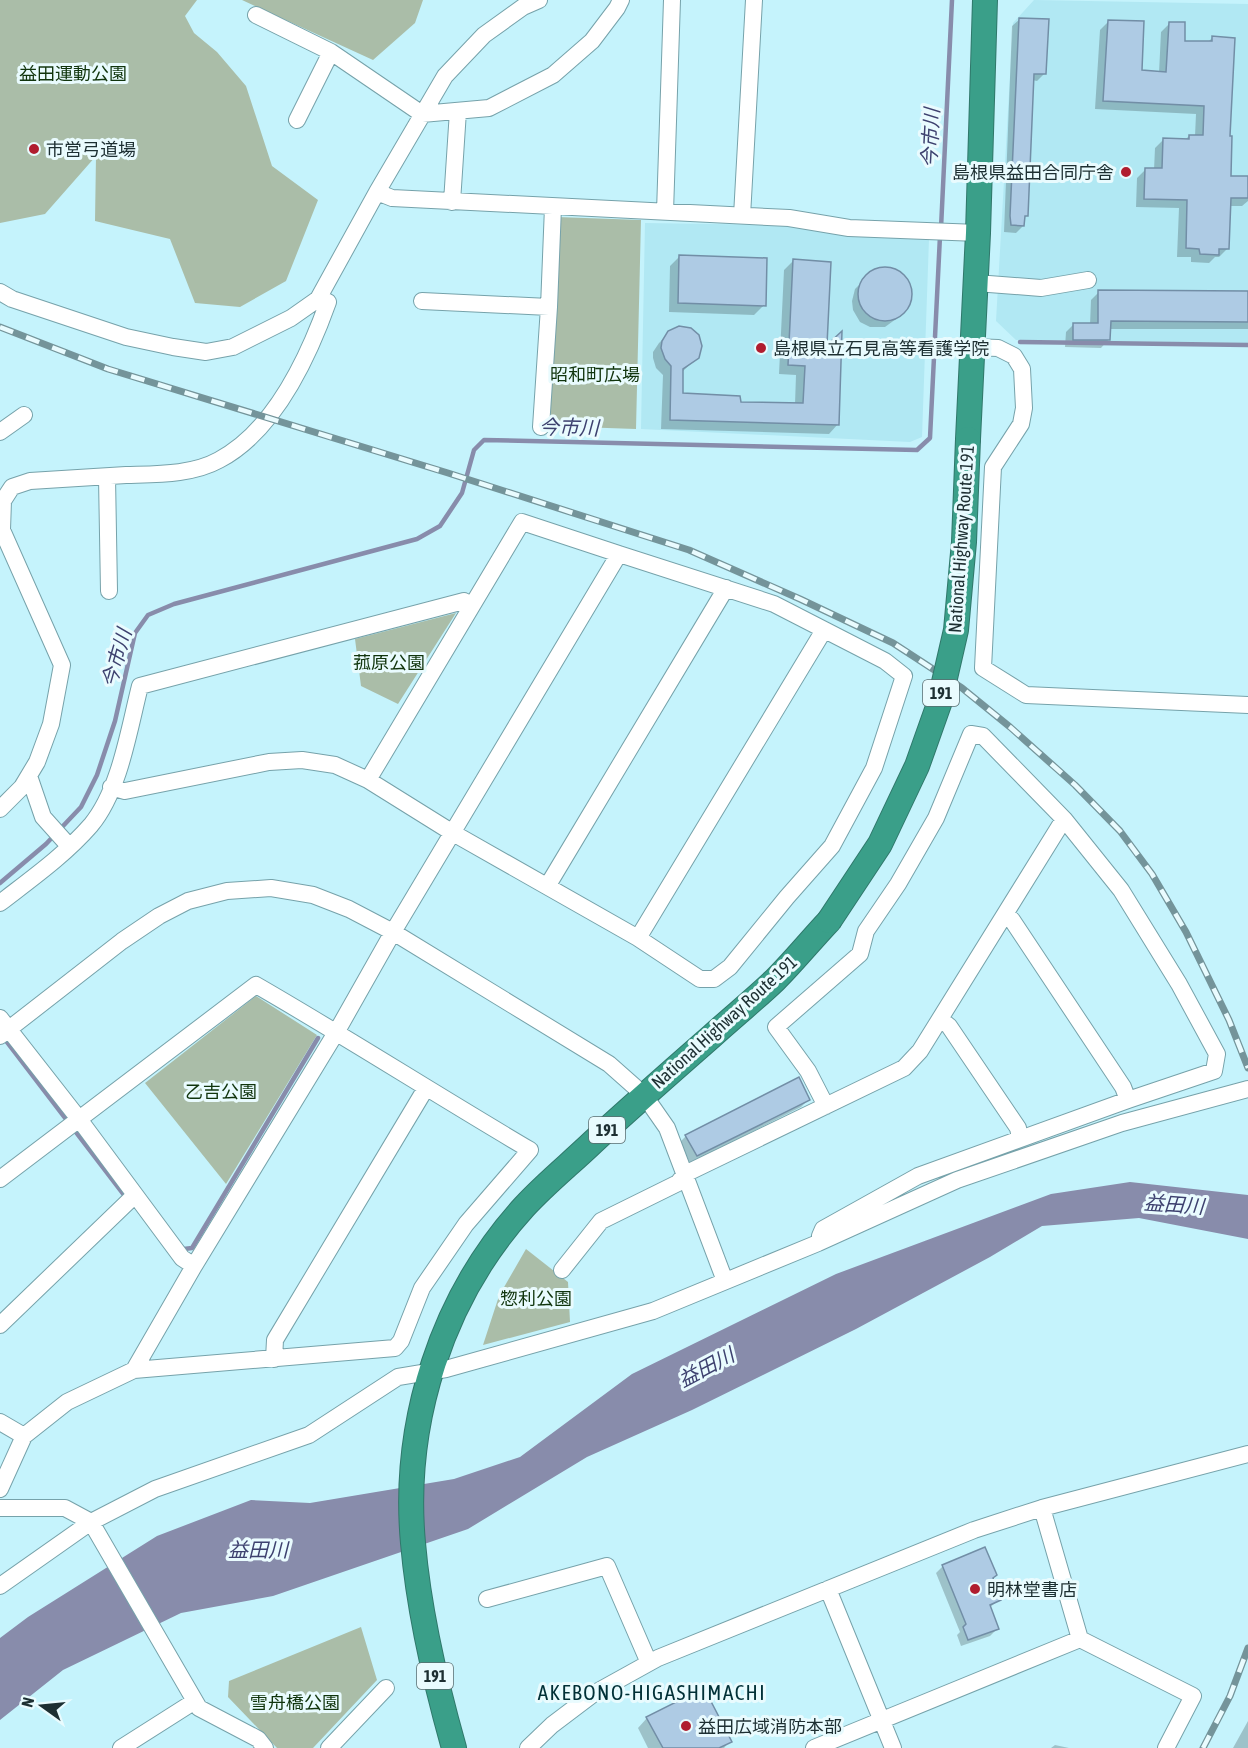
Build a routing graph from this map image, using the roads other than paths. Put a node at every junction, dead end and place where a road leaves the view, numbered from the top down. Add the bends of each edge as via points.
1 (539, 0) edge
2 (621, 0) edge
3 (672, 0) edge
4 (754, 0) edge
5 (985, 0) edge
6 (256, 15) dead end
7 (331, 52) junction
8 (459, 111) junction
9 (422, 114) junction
10 (297, 120) dead end
11 (377, 192) junction
12 (452, 202) junction
13 (553, 207) junction
14 (665, 212) junction
15 (742, 216) junction
16 (978, 233) junction
17 (1088, 280) dead end
18 (976, 283) junction
19 (0, 292) edge
20 (318, 299) junction
21 (422, 301) dead end
22 (549, 307) junction
23 (973, 347) junction
24 (24, 415) dead end
25 (541, 427) dead end
26 (0, 432) edge
27 (107, 477) junction
28 (1, 513) edge
29 (619, 554) junction
30 (726, 588) junction
31 (109, 591) dead end
32 (471, 605) junction
33 (824, 630) junction
34 (1248, 705) edge
35 (29, 776) junction
36 (368, 780) junction
37 (111, 787) junction
38 (0, 809) edge
39 (1064, 819) junction
40 (453, 833) junction
41 (67, 844) junction
42 (548, 885) junction
43 (0, 903) edge
44 (1006, 914) junction
45 (393, 932) junction
46 (638, 938) junction
47 (940, 1019) junction
48 (3, 1028) edge
49 (337, 1031) junction
50 (426, 1088) junction
51 (1248, 1089) edge
52 (644, 1095) junction
53 (1128, 1100) junction
54 (826, 1106) junction
55 (79, 1119) junction
56 (1020, 1138) junction
57 (685, 1174) junction
58 (0, 1179) edge
59 (135, 1195) junction
60 (818, 1243) junction
61 (194, 1266) junction
62 (562, 1270) dead end
63 (726, 1281) junction
64 (0, 1325) edge
65 (274, 1359) junction
66 (134, 1370) junction
67 (430, 1372) junction
68 (0, 1422) edge
69 (24, 1436) junction
70 (1248, 1454) edge
71 (0, 1489) edge
72 (0, 1508) edge
73 (1042, 1508) junction
74 (91, 1522) junction
75 (0, 1586) edge
76 (828, 1589) junction
77 (487, 1599) dead end
78 (1080, 1639) junction
79 (649, 1663) junction
80 (386, 1688) dead end
81 (192, 1694) junction
82 (881, 1720) junction
83 (122, 1748) edge
84 (265, 1748) edge
85 (329, 1748) edge
86 (454, 1748) edge
87 (528, 1748) edge
88 (814, 1748) edge
89 (893, 1748) edge
90 (1166, 1748) edge

1 - 9 street via 484,35 445,76
2 - 8 street via 592,41 553,75 489,108
3 - 14 street
4 - 15 street
5 - 16 highway, National Highway Route 191 / 191
6 - 7 street
7 - 9 street
7 - 10 street
8 - 9 street
8 - 12 street
9 - 11 street
11 - 12 street via 392,198
11 - 20 street
12 - 13 street
13 - 14 street
13 - 22 street
14 - 15 street
15 - 16 street via 789,218 849,228
16 - 18 highway, National Highway Route 191 / 191
17 - 18 street via 1041,288
18 - 23 highway, National Highway Route 191 / 191
19 - 20 street via 126,337 206,352 243,343
20 - 27 street via 328,302 315,340 290,386 246,441 219,460 198,468
21 - 22 street
22 - 25 street
23 - 34 street via 998,348 1014,356 1022,369 1024,408 1021,424 993,467 983,668 1026,696
23 - 52 highway, National Highway Route 191 / 191, bridge via 956,630 939,704 917,766 880,844 829,921 775,980
24 - 26 street
27 - 28 street via 30,481 12,487
27 - 31 street
28 - 35 street via 7,544 62,665 51,724
29 - 30 street
29 - 32 street via 522,522
29 - 40 street
30 - 33 street via 774,604
30 - 42 street
32 - 36 street
32 - 37 street via 464,601 140,686
33 - 46 street
33 - 46 street via 885,661 904,676 874,768 832,846 730,967 714,979 700,979
35 - 38 street
35 - 41 street via 46,821
36 - 37 street via 335,765 291,761 125,791
36 - 40 street
37 - 41 street via 92,824
39 - 44 street
39 - 53 street via 1121,890 1217,1054 1214,1071
39 - 54 street via 983,736 971,734 936,818 866,931 860,954 776,1027 808,1071
40 - 42 street
40 - 45 street
41 - 43 street
42 - 46 street
44 - 47 street
44 - 53 street
45 - 48 street via 313,895 271,888 227,891 188,901 159,916
45 - 49 street
45 - 52 street via 609,1064
47 - 54 street via 904,1068
47 - 56 street via 949,1026 1018,1128
48 - 55 street
49 - 50 street
49 - 55 street via 256,985
49 - 61 street
50 - 65 street via 275,1340
50 - 65 street via 530,1150 466,1224 422,1288 395,1348
51 - 60 street via 1122,1123 957,1180
52 - 57 street via 667,1128
52 - 67 highway, National Highway Route 191 / 191 via 525,1206 491,1247 454,1308
53 - 56 street
54 - 57 street
55 - 58 street
55 - 59 street
56 - 60 street via 918,1176 823,1229
57 - 62 street via 678,1183 601,1221
57 - 63 street
59 - 61 street via 182,1258
59 - 64 street
60 - 63 street
61 - 66 street
63 - 67 street via 653,1311
65 - 66 street
66 - 69 street via 67,1402
67 - 74 street via 398,1377 309,1435 154,1489
67 - 86 highway, National Highway Route 191 / 191 via 411,1480 413,1540 420,1602
68 - 69 street
69 - 71 street
70 - 73 street
72 - 74 street via 65,1508
73 - 76 street via 974,1530
73 - 78 street
74 - 75 street
74 - 81 street
76 - 79 street
76 - 82 street
77 - 79 street via 607,1566
78 - 82 street
78 - 90 street via 1193,1696
79 - 87 street via 593,1694
80 - 85 street
81 - 83 street
81 - 84 street via 199,1708 258,1739
82 - 88 street
82 - 89 street

